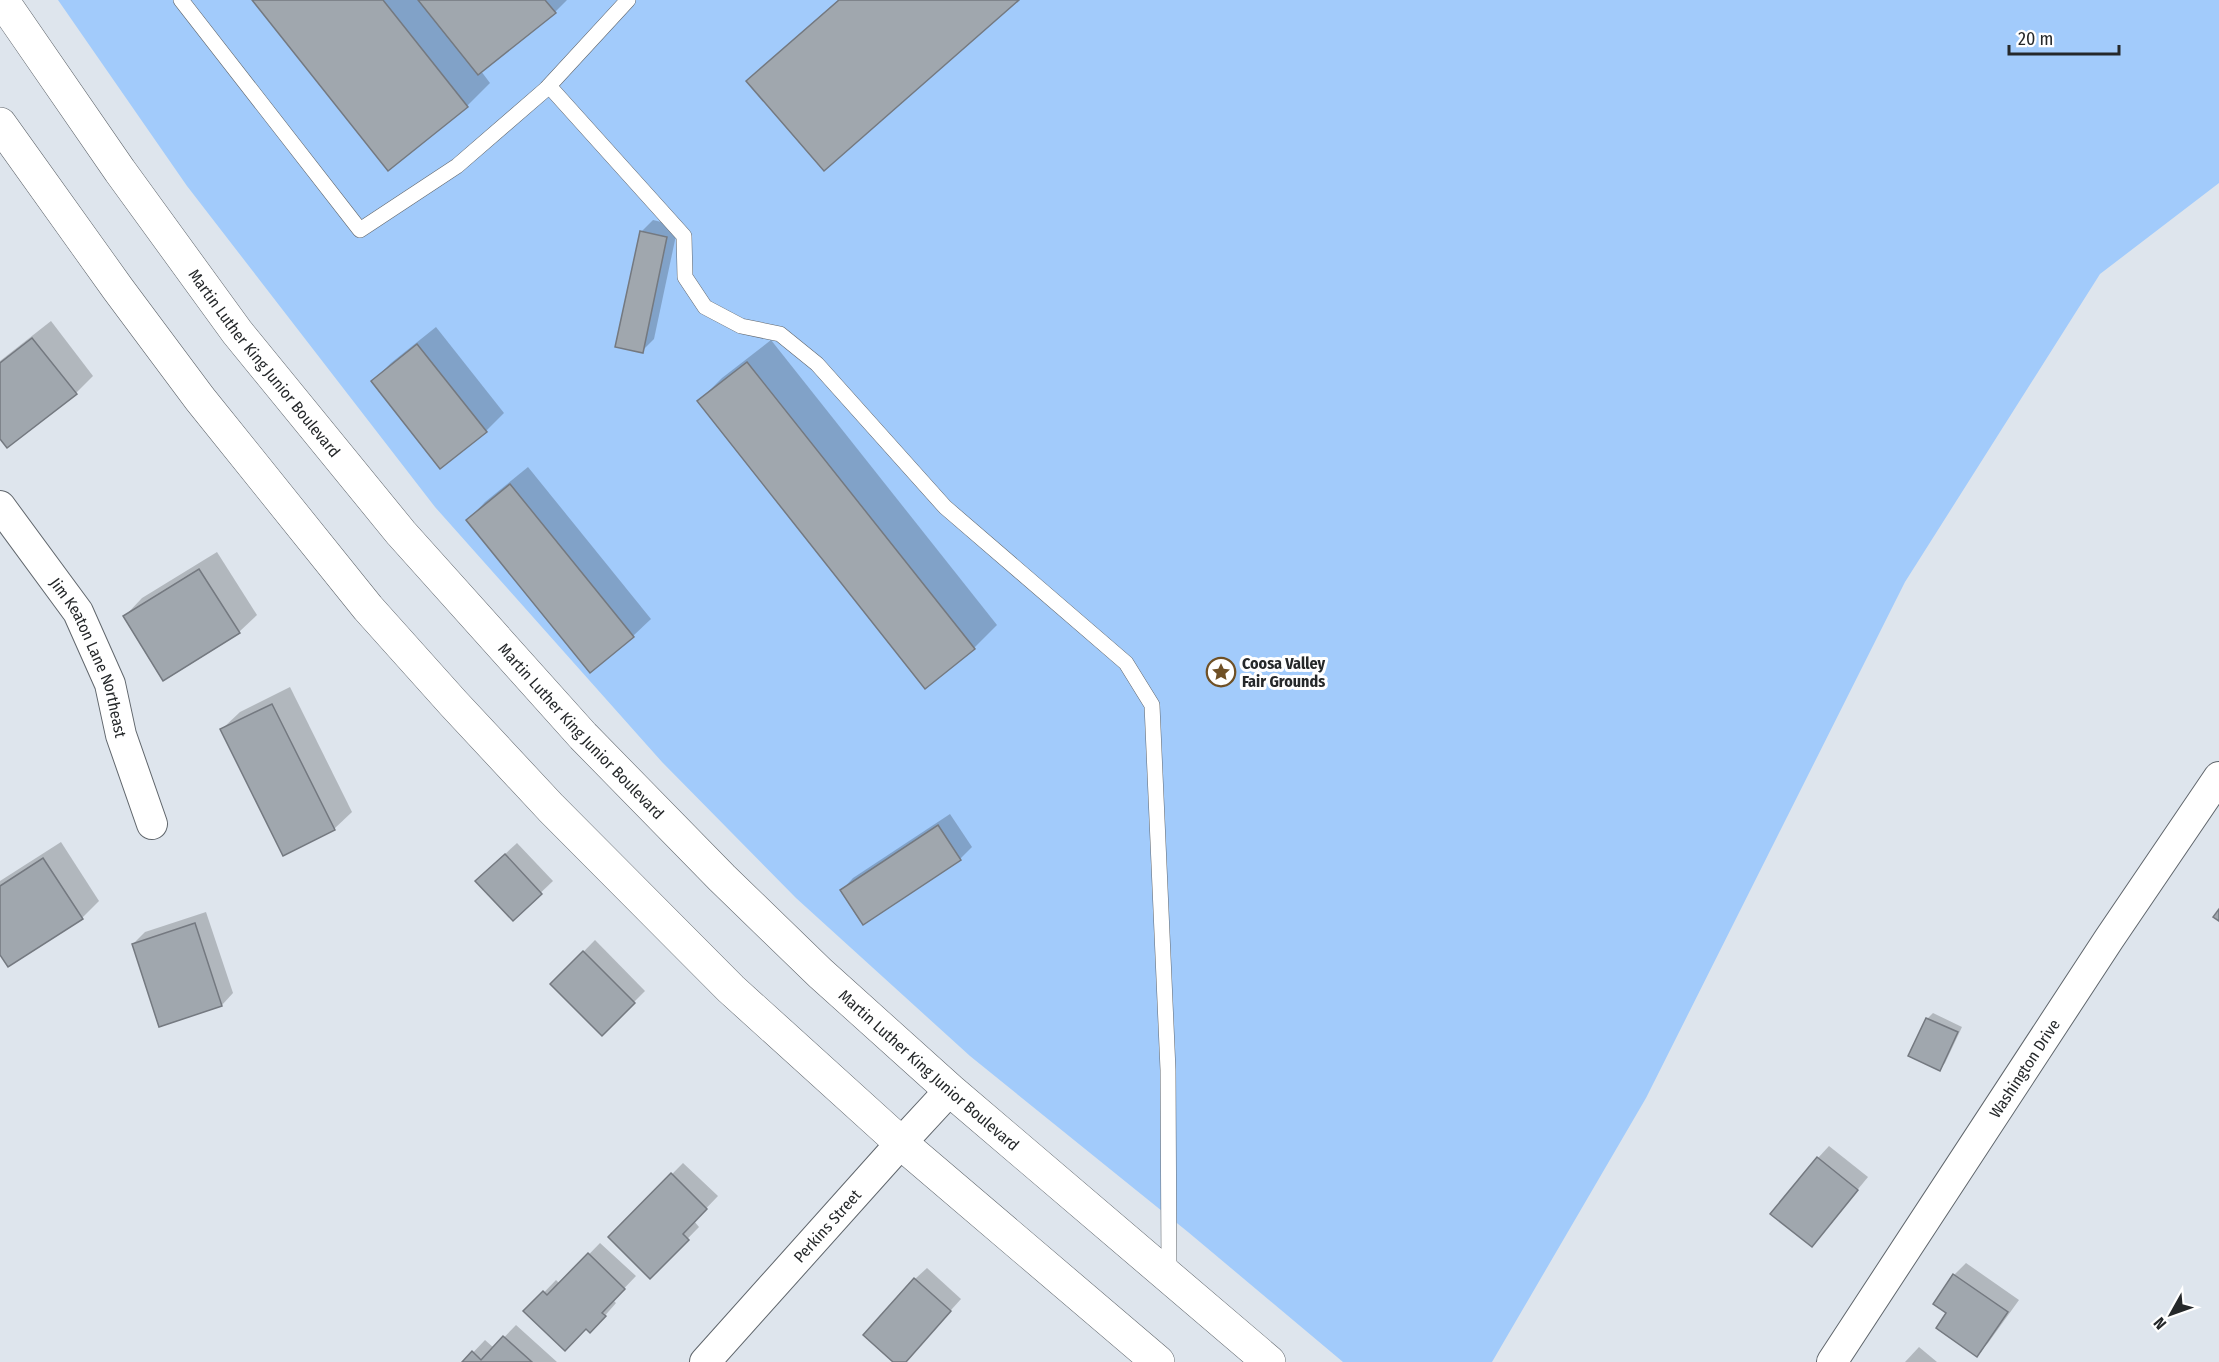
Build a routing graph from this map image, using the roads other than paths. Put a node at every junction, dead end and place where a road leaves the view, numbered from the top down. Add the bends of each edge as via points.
1 (181, 0) edge
2 (628, 0) edge
3 (9, 10) edge
4 (549, 86) junction
5 (0, 124) edge
6 (0, 507) edge
7 (2219, 777) edge
8 (152, 824) dead end
9 (950, 1090) junction
10 (901, 1143) junction
11 (1169, 1277) junction
12 (705, 1362) edge
13 (1158, 1362) edge
14 (1269, 1362) edge
15 (1832, 1362) edge

1 - 4 lane via 360,230 458,166
2 - 4 lane
3 - 9 main road, Martin Luther King Junior Boulevard via 237,332 401,533 583,736 722,878
4 - 11 lane via 684,236 685,277 705,307 741,326 780,334 817,364 945,507 1126,663 1152,705 1168,1070
5 - 10 main road via 200,399 368,608 551,808 714,972
6 - 8 street, Jim Keaton Lane Northeast via 78,612 110,684 122,735
7 - 15 street, Washington Drive
9 - 10 street, Perkins Street
9 - 11 main road, Martin Luther King Junior Boulevard
10 - 12 street, Perkins Street
10 - 13 main road
11 - 14 main road, Martin Luther King Junior Boulevard

